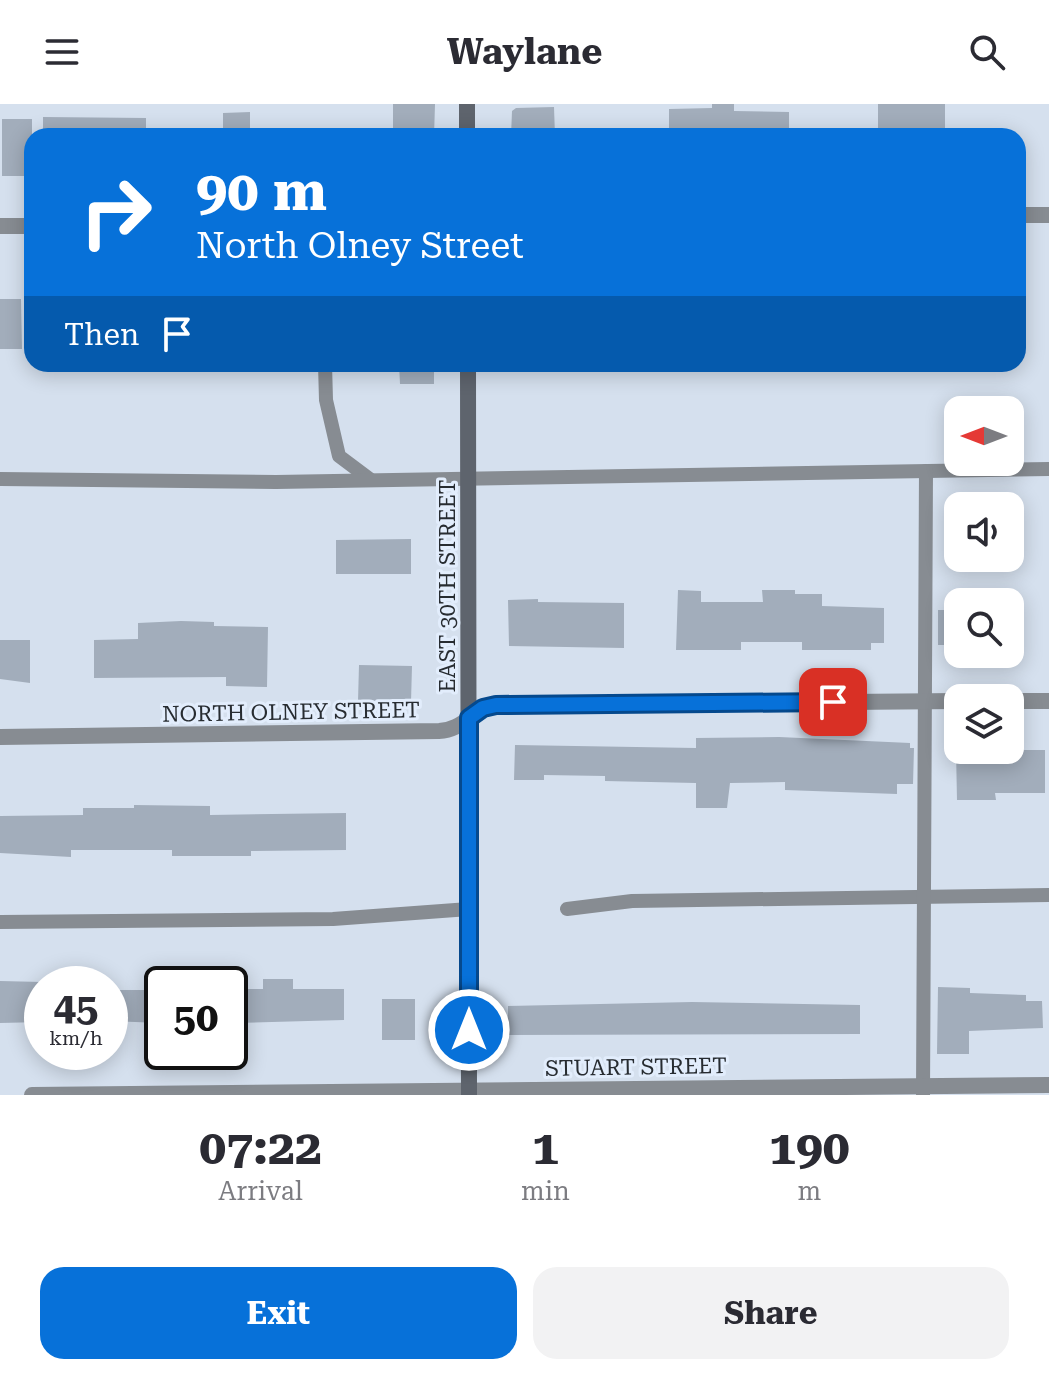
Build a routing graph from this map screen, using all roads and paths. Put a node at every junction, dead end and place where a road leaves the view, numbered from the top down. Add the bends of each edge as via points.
1 (467, 104) edge
2 (467, 128) edge
3 (1026, 215) edge
4 (1049, 215) edge
5 (0, 226) edge
6 (24, 226) edge
7 (325, 372) edge
8 (468, 372) edge
9 (1049, 469) edge
10 (926, 471) junction
11 (468, 477) junction
12 (0, 479) edge
13 (371, 480) junction
14 (944, 701) edge
15 (1024, 701) edge
16 (1049, 701) edge
17 (925, 702) junction
18 (469, 718) junction
19 (0, 737) edge
20 (924, 895) junction
21 (1049, 895) edge
22 (469, 909) junction
23 (567, 909) dead end
24 (0, 922) edge
25 (1049, 1085) edge
26 (922, 1091) edge
27 (469, 1093) edge
28 (32, 1095) edge

1 - 2 main road
3 - 4 street
5 - 6 street
7 - 13 lane via 339,456
8 - 11 main road, EAST 30TH STREET
9 - 10 lane
10 - 11 lane
10 - 17 lane
11 - 13 lane
11 - 18 main road, EAST 30TH STREET
12 - 13 lane
14 - 17 street, NORTH OLNEY STREET
15 - 16 street
17 - 18 street, NORTH OLNEY STREET via 496,705
17 - 20 lane
18 - 19 street, NORTH OLNEY STREET via 452,730 439,731
18 - 22 main road, EAST 30TH STREET
20 - 21 lane
20 - 23 lane via 632,901
20 - 26 lane
22 - 24 lane via 333,919
22 - 27 main road, EAST 30TH STREET
25 - 26 street, STUART STREET
26 - 27 street, STUART STREET
27 - 28 street, STUART STREET

